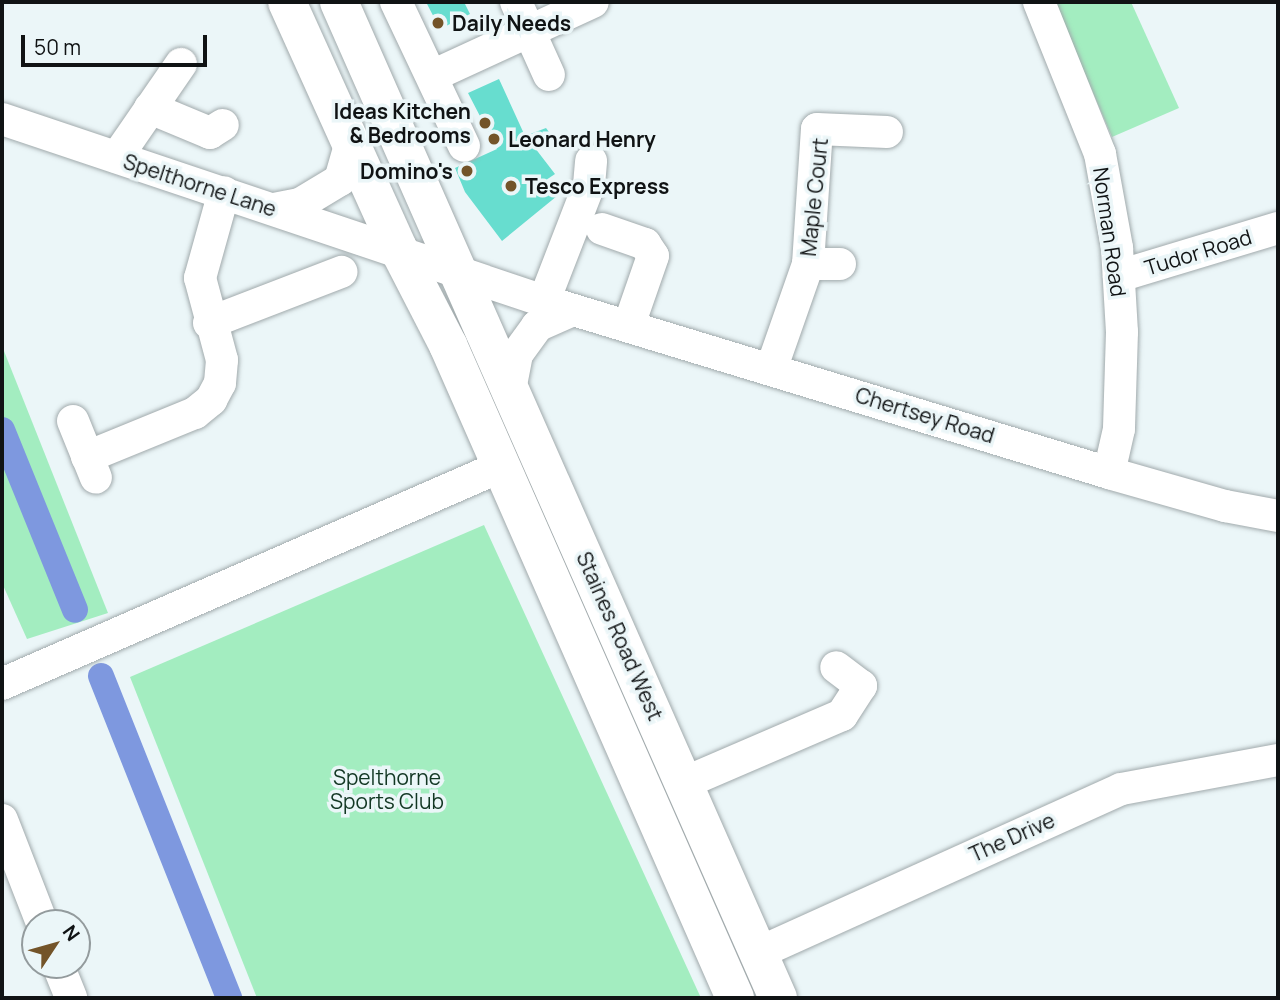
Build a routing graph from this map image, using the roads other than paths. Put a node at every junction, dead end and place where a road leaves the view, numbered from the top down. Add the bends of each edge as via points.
1 (287, 2) edge
2 (339, 2) edge
3 (396, 2) edge
4 (516, 2) edge
5 (593, 2) edge
6 (1039, 2) edge
7 (529, 31) junction
8 (181, 64) dead end
9 (549, 75) dead end
10 (432, 76) junction
11 (150, 108) junction
12 (2, 119) edge
13 (223, 125) dead end
14 (887, 132) dead end
15 (350, 145) junction
16 (464, 146) dead end
17 (117, 157) junction
18 (592, 161) dead end
19 (413, 177) junction
20 (224, 192) junction
21 (274, 209) junction
22 (1278, 228) edge
23 (602, 229) dead end
24 (399, 250) junction
25 (808, 264) junction
26 (840, 264) dead end
27 (341, 272) dead end
28 (462, 273) junction
29 (1119, 276) junction
30 (559, 305) junction
31 (209, 323) junction
32 (629, 325) junction
33 (448, 345) junction
34 (772, 367) junction
35 (511, 385) junction
36 (73, 421) dead end
37 (502, 466) junction
38 (1109, 473) junction
39 (1278, 516) edge
40 (836, 667) dead end
41 (2, 684) edge
42 (1278, 760) edge
43 (684, 783) junction
44 (2, 820) edge
45 (37, 909) edge
46 (758, 953) junction
47 (64, 979) edge
48 (71, 998) edge
49 (735, 998) edge
50 (778, 998) edge

1 - 15 highway
2 - 19 highway, Staines Road West
3 - 10 street
4 - 7 street
5 - 7 street
6 - 29 street, Norman Road via 1100,154
7 - 9 street
7 - 10 street
8 - 11 street
10 - 16 street
11 - 13 street via 210,133
11 - 17 street
12 - 17 street, Spelthorne Lane
14 - 25 street, Maple Court via 817,129
15 - 21 street via 340,180 300,204
15 - 24 highway
17 - 20 street, Spelthorne Lane
18 - 30 street
19 - 24 highway via 411,218
19 - 28 highway, Staines Road West
20 - 21 street, Spelthorne Lane
20 - 31 street via 200,278
21 - 24 street, Spelthorne Lane
22 - 29 street, Tudor Road
23 - 32 street via 645,244 653,256
24 - 28 street, Chertsey Road
24 - 33 highway
25 - 26 street
25 - 34 street, Maple Court
27 - 31 street
28 - 30 street, Chertsey Road
28 - 33 highway via 449,291
28 - 35 highway, Staines Road West
29 - 38 street, Norman Road via 1119,429
30 - 32 street, Chertsey Road
30 - 35 street via 517,354
31 - 36 street via 222,360 220,383 211,400 195,413 92,467
32 - 34 street, Chertsey Road
33 - 37 highway
34 - 38 street, Chertsey Road
35 - 43 highway, Staines Road West
37 - 41 street
37 - 49 highway
38 - 39 street, Chertsey Road
40 - 43 street via 861,686 842,715
42 - 46 street, The Drive via 1121,789
43 - 46 highway, Staines Road West
44 - 45 street
46 - 50 highway, Staines Road West
47 - 48 street

